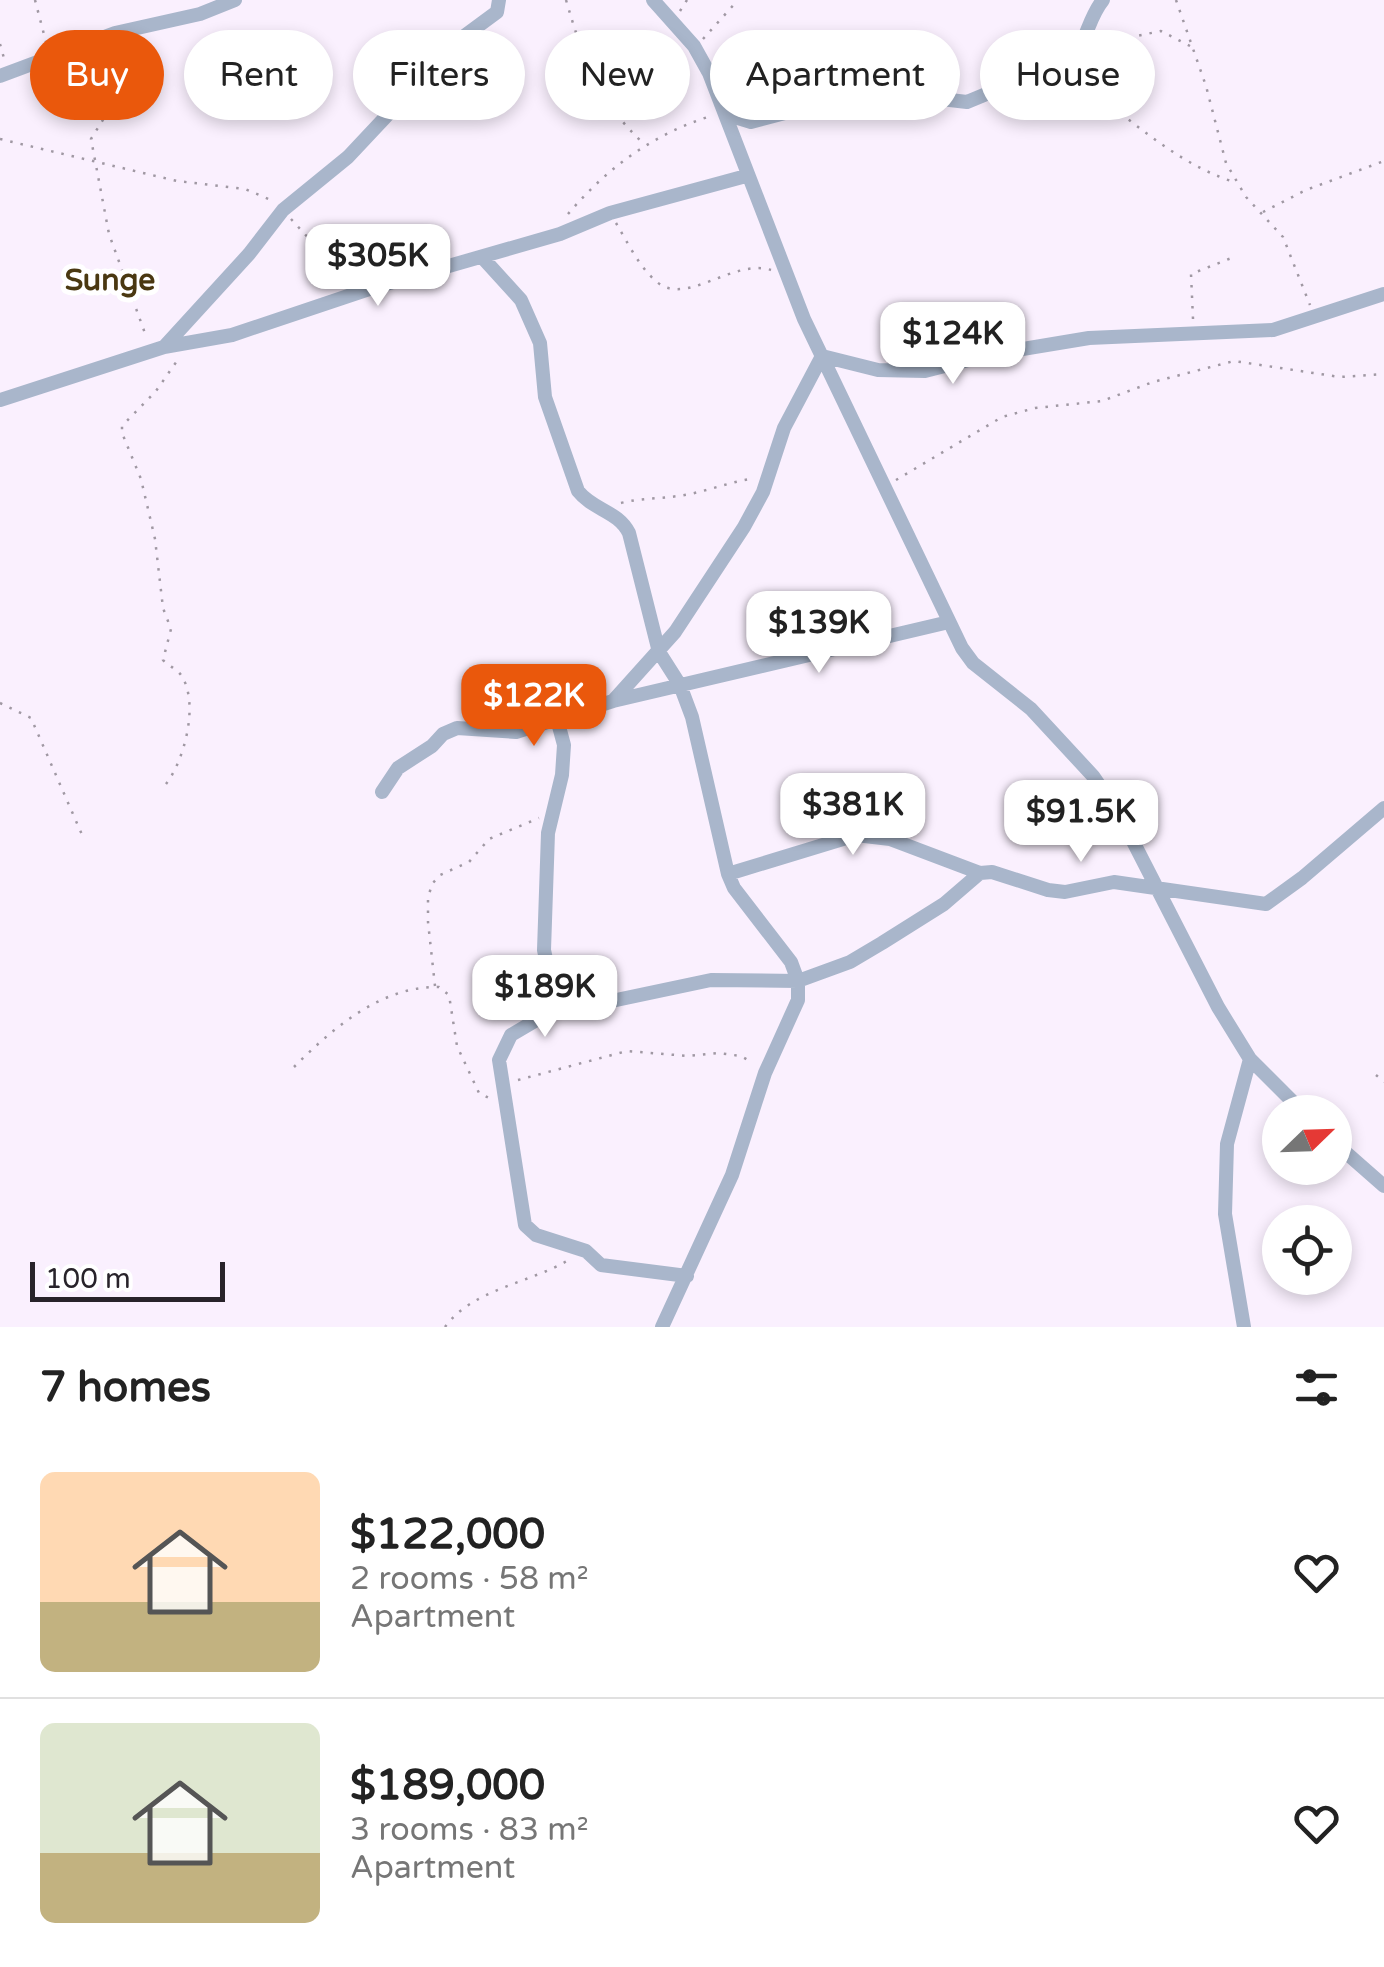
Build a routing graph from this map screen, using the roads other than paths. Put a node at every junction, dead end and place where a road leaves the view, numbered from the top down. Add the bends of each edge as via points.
1 (235, 0) edge
2 (499, 0) edge
3 (654, 0) edge
4 (1104, 0) edge
5 (4, 74) edge
6 (710, 81) edge
7 (960, 101) edge
8 (727, 120) edge
9 (746, 176) junction
10 (482, 257) junction
11 (1384, 294) edge
12 (158, 349) junction
13 (822, 356) junction
14 (0, 400) edge
15 (950, 622) junction
16 (659, 652) junction
17 (680, 685) junction
18 (614, 700) junction
19 (556, 719) junction
20 (382, 792) dead end
21 (1384, 808) edge
22 (980, 873) junction
23 (728, 874) junction
24 (1157, 889) junction
25 (798, 981) junction
26 (545, 1015) junction
27 (1250, 1059) junction
28 (1286, 1095) edge
29 (1352, 1158) edge
30 (1384, 1186) edge
31 (687, 1276) junction
32 (662, 1327) edge
33 (1244, 1327) edge

1 - 5 street
2 - 12 street via 497,12 436,61 348,156 284,210
3 - 6 street via 694,46
4 - 7 street via 1082,47 1055,68
8 - 9 street
9 - 10 street
9 - 13 street
10 - 12 street via 232,335
10 - 16 street via 522,300 544,354 543,392 578,492 619,517 629,533
11 - 13 street via 1273,330 1089,338 925,371 878,370
12 - 14 street
13 - 15 street
13 - 16 street via 744,527
15 - 17 street
15 - 24 street via 972,663 1031,709 1093,776
16 - 17 street
16 - 18 street
17 - 18 street
17 - 23 street
18 - 19 street
19 - 20 street via 516,732 448,731 398,768
19 - 26 street via 564,745 548,832
21 - 24 street via 1266,904
22 - 23 street via 890,839 856,835
22 - 24 street via 1065,892 1114,882
22 - 25 street via 944,904 850,962
23 - 25 street via 776,938
24 - 27 street
25 - 26 street via 711,980
25 - 31 street via 798,1000
26 - 31 street via 518,1028 499,1060 525,1224 536,1235 586,1251 601,1265
27 - 28 street
27 - 33 street via 1227,1144 1225,1214
29 - 30 street
31 - 32 street

